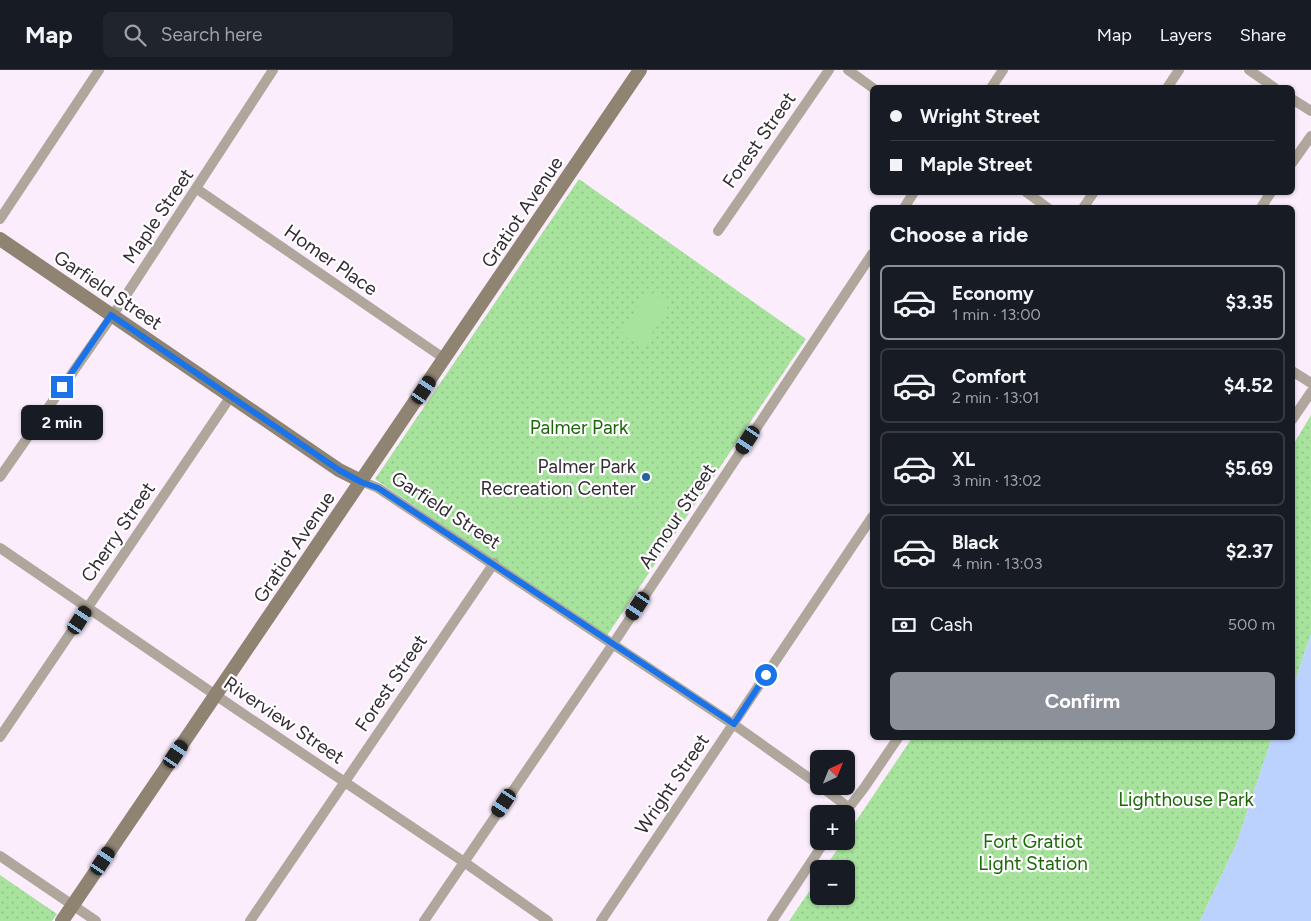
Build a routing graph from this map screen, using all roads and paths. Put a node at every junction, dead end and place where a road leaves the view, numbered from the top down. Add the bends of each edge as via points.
1 (99, 70) edge
2 (273, 70) edge
3 (640, 70) edge
4 (829, 70) edge
5 (848, 70) edge
6 (1003, 70) edge
7 (1180, 70) edge
8 (1249, 70) edge
9 (993, 85) edge
10 (1169, 85) edge
11 (1272, 85) edge
12 (870, 86) edge
13 (1295, 101) edge
14 (1311, 111) edge
15 (1311, 136) edge
16 (1295, 158) edge
17 (197, 189) junction
18 (1030, 195) edge
19 (1044, 205) edge
20 (0, 219) edge
21 (718, 231) dead end
22 (0, 239) edge
23 (870, 257) edge
24 (111, 315) junction
25 (445, 359) junction
26 (1295, 373) edge
27 (1311, 383) edge
28 (1311, 392) edge
29 (231, 396) junction
30 (1295, 416) edge
31 (0, 477) edge
32 (361, 482) junction
33 (870, 521) edge
34 (0, 548) edge
35 (494, 563) junction
36 (87, 608) junction
37 (613, 644) junction
38 (215, 696) junction
39 (734, 724) junction
40 (0, 737) edge
41 (897, 740) edge
42 (810, 779) edge
43 (345, 783) junction
44 (829, 795) edge
45 (840, 805) edge
46 (850, 805) edge
47 (819, 850) edge
48 (0, 856) edge
49 (464, 862) junction
50 (73, 905) junction
51 (62, 921) edge
52 (96, 921) edge
53 (250, 921) edge
54 (424, 921) edge
55 (548, 921) edge
56 (601, 921) edge
57 (772, 921) edge

1 - 20 street
2 - 17 street, Maple Street
3 - 25 street, Gratiot Avenue
4 - 21 street, Forest Street
5 - 12 street
6 - 9 street
7 - 10 street
8 - 11 street
13 - 14 street
15 - 16 street
17 - 24 street, Maple Street
17 - 25 street, Homer Place
18 - 19 street
22 - 24 street, Garfield Street
23 - 37 street, Armour Street
24 - 29 street, Garfield Street
24 - 31 street, Maple Street
25 - 32 street, Gratiot Avenue
26 - 27 street
28 - 30 street
29 - 32 street, Garfield Street
29 - 36 street, Cherry Street
32 - 35 street, Garfield Street via 378,488
32 - 38 street, Gratiot Avenue
33 - 39 street, Wright Street
34 - 36 street, Riverview Street
35 - 37 street, Garfield Street
35 - 43 street, Forest Street
36 - 38 street, Riverview Street
36 - 40 street, Cherry Street
37 - 39 street, Garfield Street
37 - 49 street, Armour Street
38 - 43 street, Riverview Street
38 - 50 street, Gratiot Avenue
39 - 42 street, Garfield Street
39 - 56 street, Wright Street
41 - 46 street
43 - 49 street, Riverview Street
43 - 53 street, Forest Street
44 - 45 street, Garfield Street
47 - 57 street
48 - 50 street
49 - 54 street, Armour Street
49 - 55 street, Riverview Street
50 - 51 street, Gratiot Avenue
50 - 52 street

